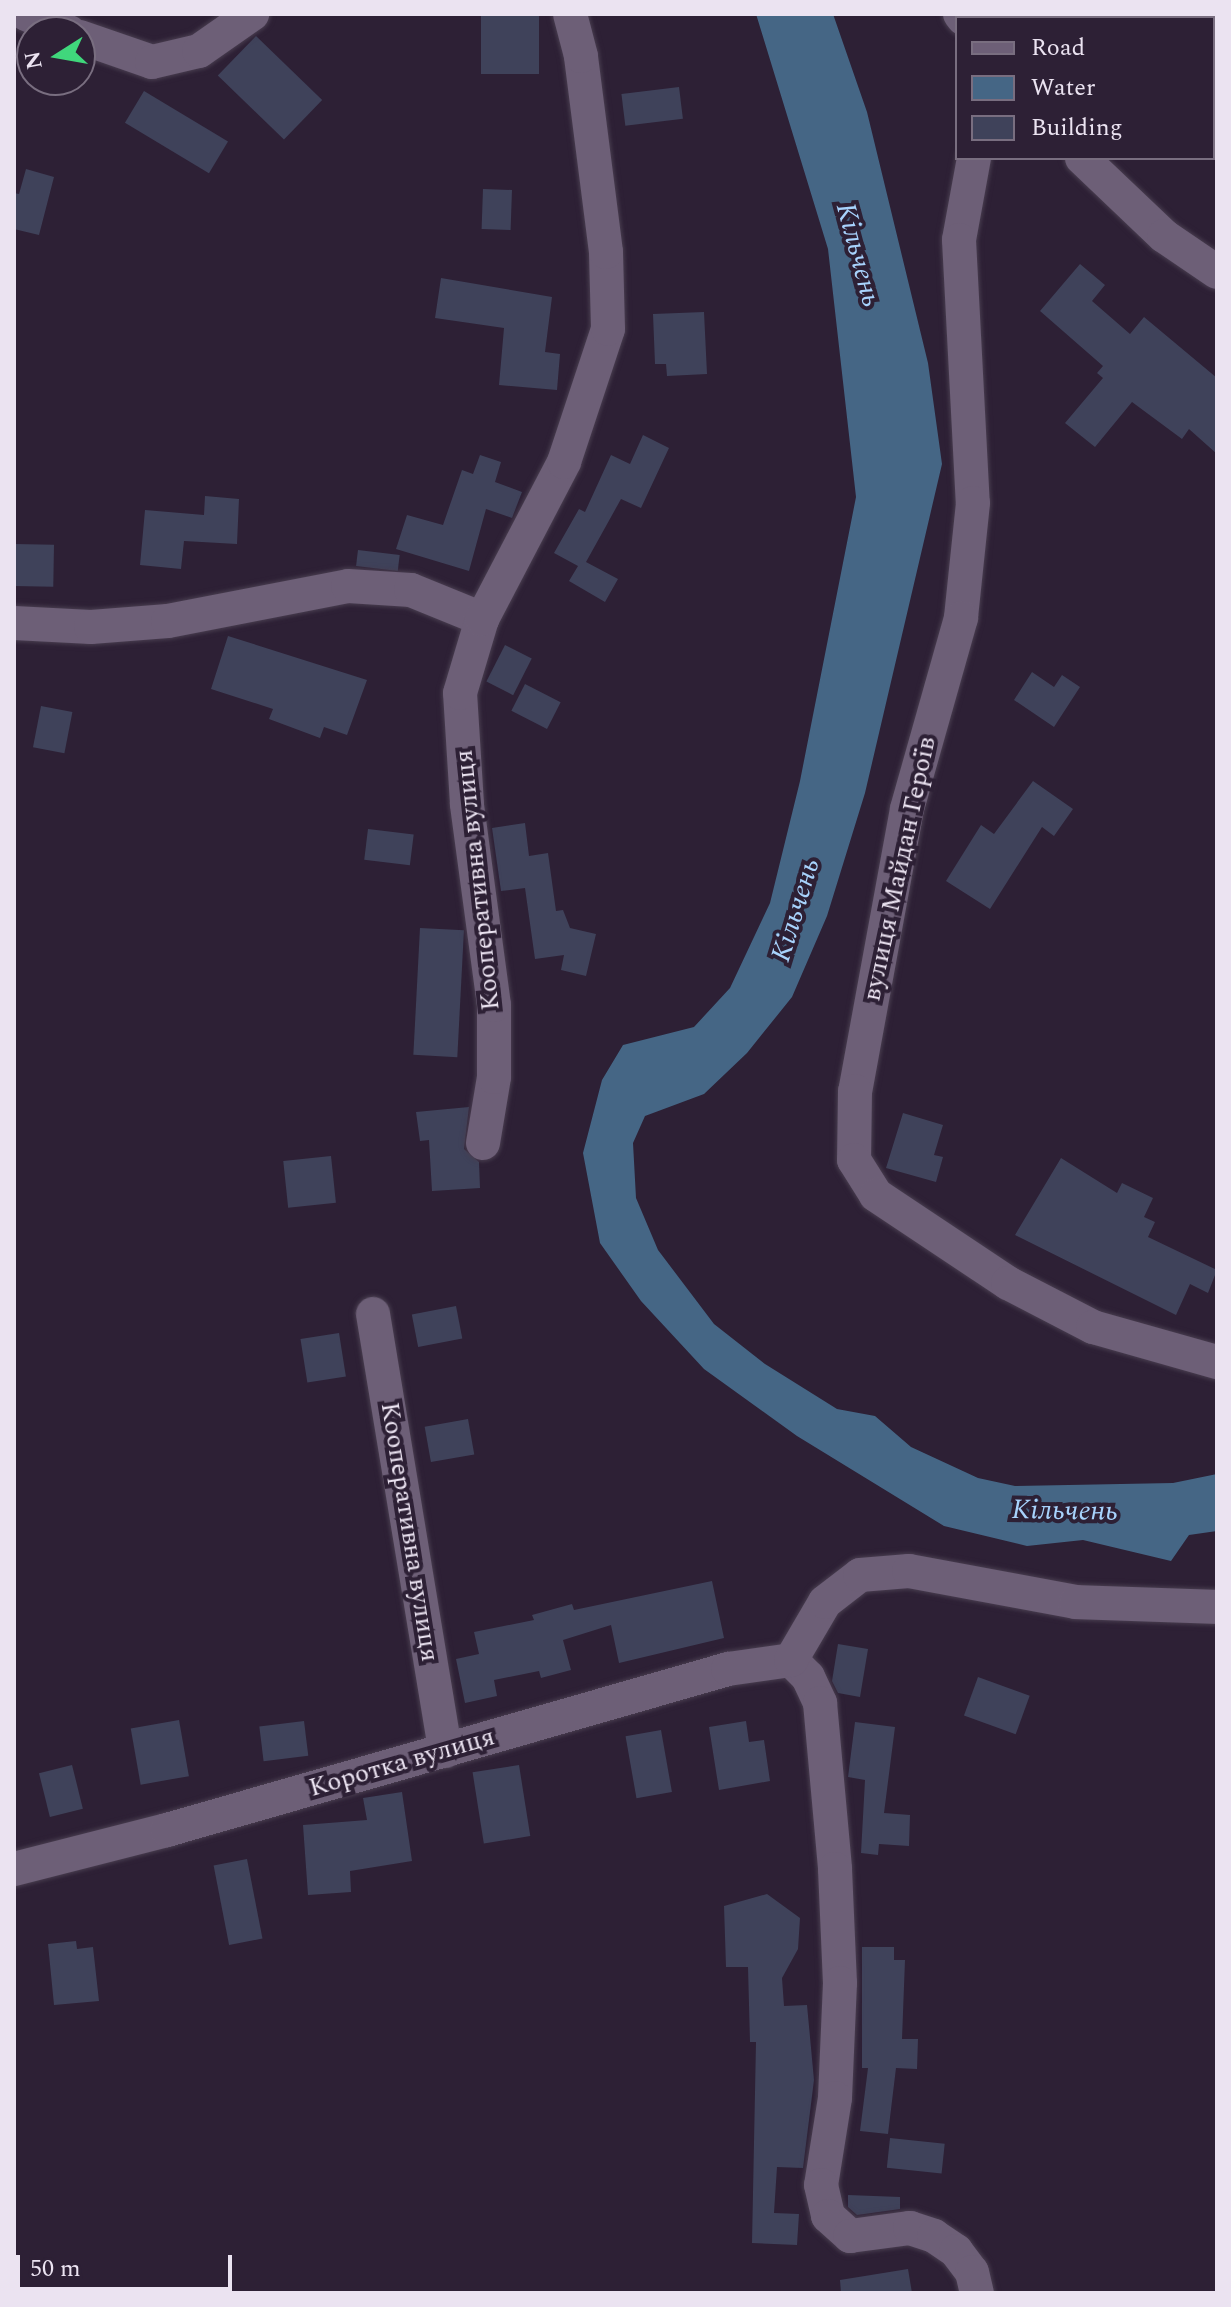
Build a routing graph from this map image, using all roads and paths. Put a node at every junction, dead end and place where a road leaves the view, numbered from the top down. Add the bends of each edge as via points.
1 (252, 14) edge
2 (570, 14) edge
3 (96, 43) edge
4 (974, 160) edge
5 (1084, 160) edge
6 (1217, 272) edge
7 (482, 619) junction
8 (14, 623) edge
9 (483, 1143) dead end
10 (373, 1314) dead end
11 (1217, 1362) edge
12 (1217, 1607) edge
13 (791, 1660) junction
14 (445, 1751) junction
15 (14, 1869) edge
16 (977, 2293) edge

1 - 3 street via 199,51 152,62
2 - 7 street, Кооперативна вулиця via 581,56 606,252 608,329 564,462
4 - 11 street, вулиця Майдан Героїв via 959,240 973,503 961,618 907,809 855,1091 854,1160 876,1195 1008,1283 1093,1327
5 - 6 street via 1164,236
7 - 8 street via 411,590 348,586 168,621 91,627
7 - 9 street, Кооперативна вулиця via 460,693 467,804 494,1005 494,1077
10 - 14 street, Кооперативна вулиця
12 - 13 street via 1076,1602 909,1571 860,1575 825,1602
13 - 14 street, Коротка вулиця via 728,1669
13 - 16 street via 808,1677 820,1703 835,1869 840,1983 835,2098 821,2185 828,2216 850,2236 910,2228 934,2236 956,2251 972,2272
14 - 15 street, Коротка вулиця

